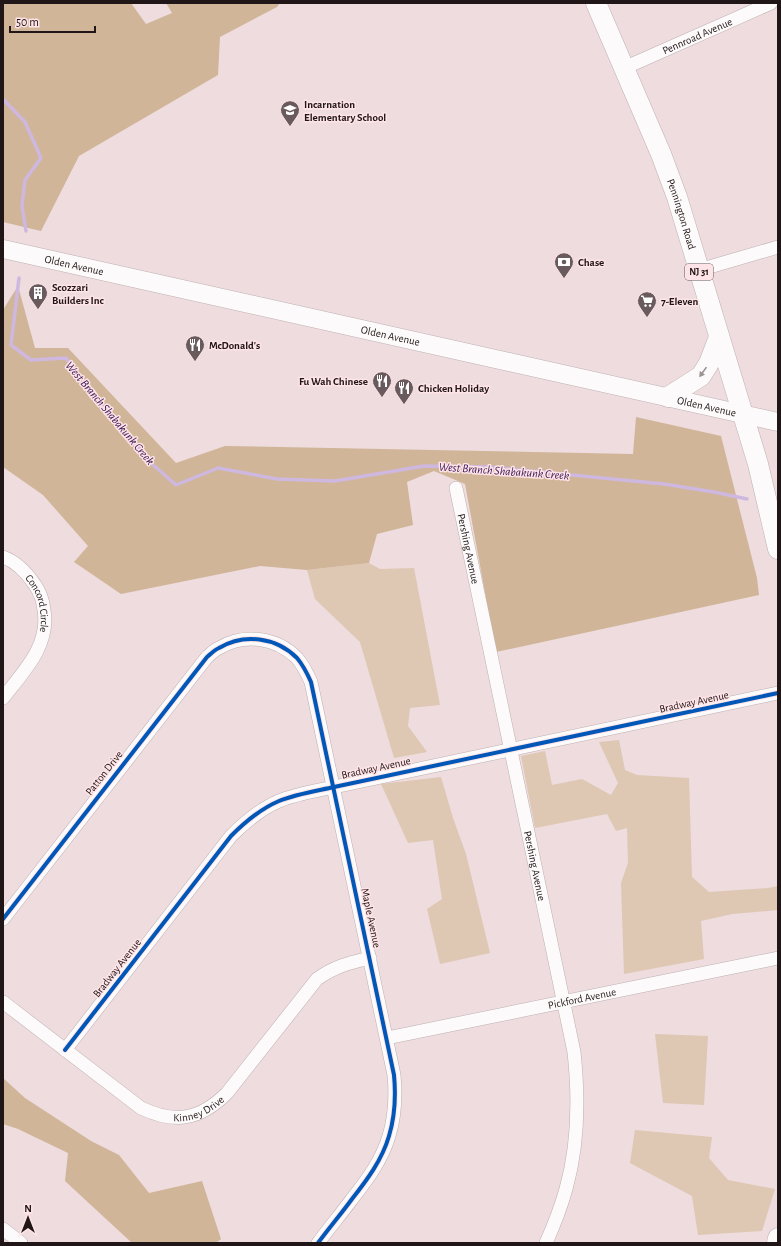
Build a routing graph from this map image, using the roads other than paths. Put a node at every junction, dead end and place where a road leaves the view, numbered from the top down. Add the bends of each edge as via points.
1 (596, 3) edge
2 (771, 3) edge
3 (624, 68) junction
4 (778, 247) edge
5 (3, 249) edge
6 (699, 270) junction
7 (719, 337) junction
8 (668, 397) junction
9 (742, 414) junction
10 (778, 422) edge
11 (456, 488) dead end
12 (778, 549) edge
13 (3, 557) edge
14 (225, 644) joint
15 (778, 693) edge
16 (3, 698) edge
17 (511, 749) junction
18 (334, 786) junction
19 (3, 919) edge
20 (370, 958) junction
21 (778, 958) edge
22 (3, 1002) edge
23 (563, 1002) junction
24 (387, 1038) junction
25 (65, 1050) junction
26 (3, 1229) edge
27 (778, 1238) edge
28 (21, 1243) edge
29 (318, 1243) edge
30 (546, 1243) edge
31 (777, 1243) edge

1 - 3 main road, Pennington Road / NJ 31
2 - 3 street, Pennroad Avenue
3 - 6 main road, Pennington Road / NJ 31 via 677,197
4 - 6 street
5 - 8 main road, Olden Avenue
6 - 7 main road, Pennington Road / NJ 31
7 -> 8 main road via 701,376
7 - 9 main road, Pennington Road / NJ 31
8 - 9 main road, Olden Avenue
9 - 10 main road, Olden Avenue
9 - 12 main road, Pennington Road / NJ 31 via 758,464
11 - 17 street, Pershing Avenue
13 - 16 street, Concord Circle via 30,576 43,602 45,616 45,630 35,655
14 - 18 street, Maple Avenue via 240,640 265,640 287,650 297,658 311,682
14 - 19 street, Patton Drive via 200,664
15 - 17 street, Bradway Avenue
17 - 18 street, Bradway Avenue
17 - 23 street, Pershing Avenue
18 - 20 street, Maple Avenue
18 - 25 street, Bradway Avenue via 291,797 262,810 231,836
20 - 24 street, Maple Avenue
20 - 25 street, Kinney Drive via 340,966 317,979 227,1093 217,1103 196,1114 168,1117 141,1108
21 - 23 street, Pickford Avenue
22 - 25 street, Kinney Drive
23 - 24 street, Pickford Avenue
23 - 30 street, Pershing Avenue via 574,1052 578,1107 573,1162 558,1216
24 - 29 street, Maple Avenue via 396,1095 389,1136 371,1174
26 - 28 street
27 - 31 main road

